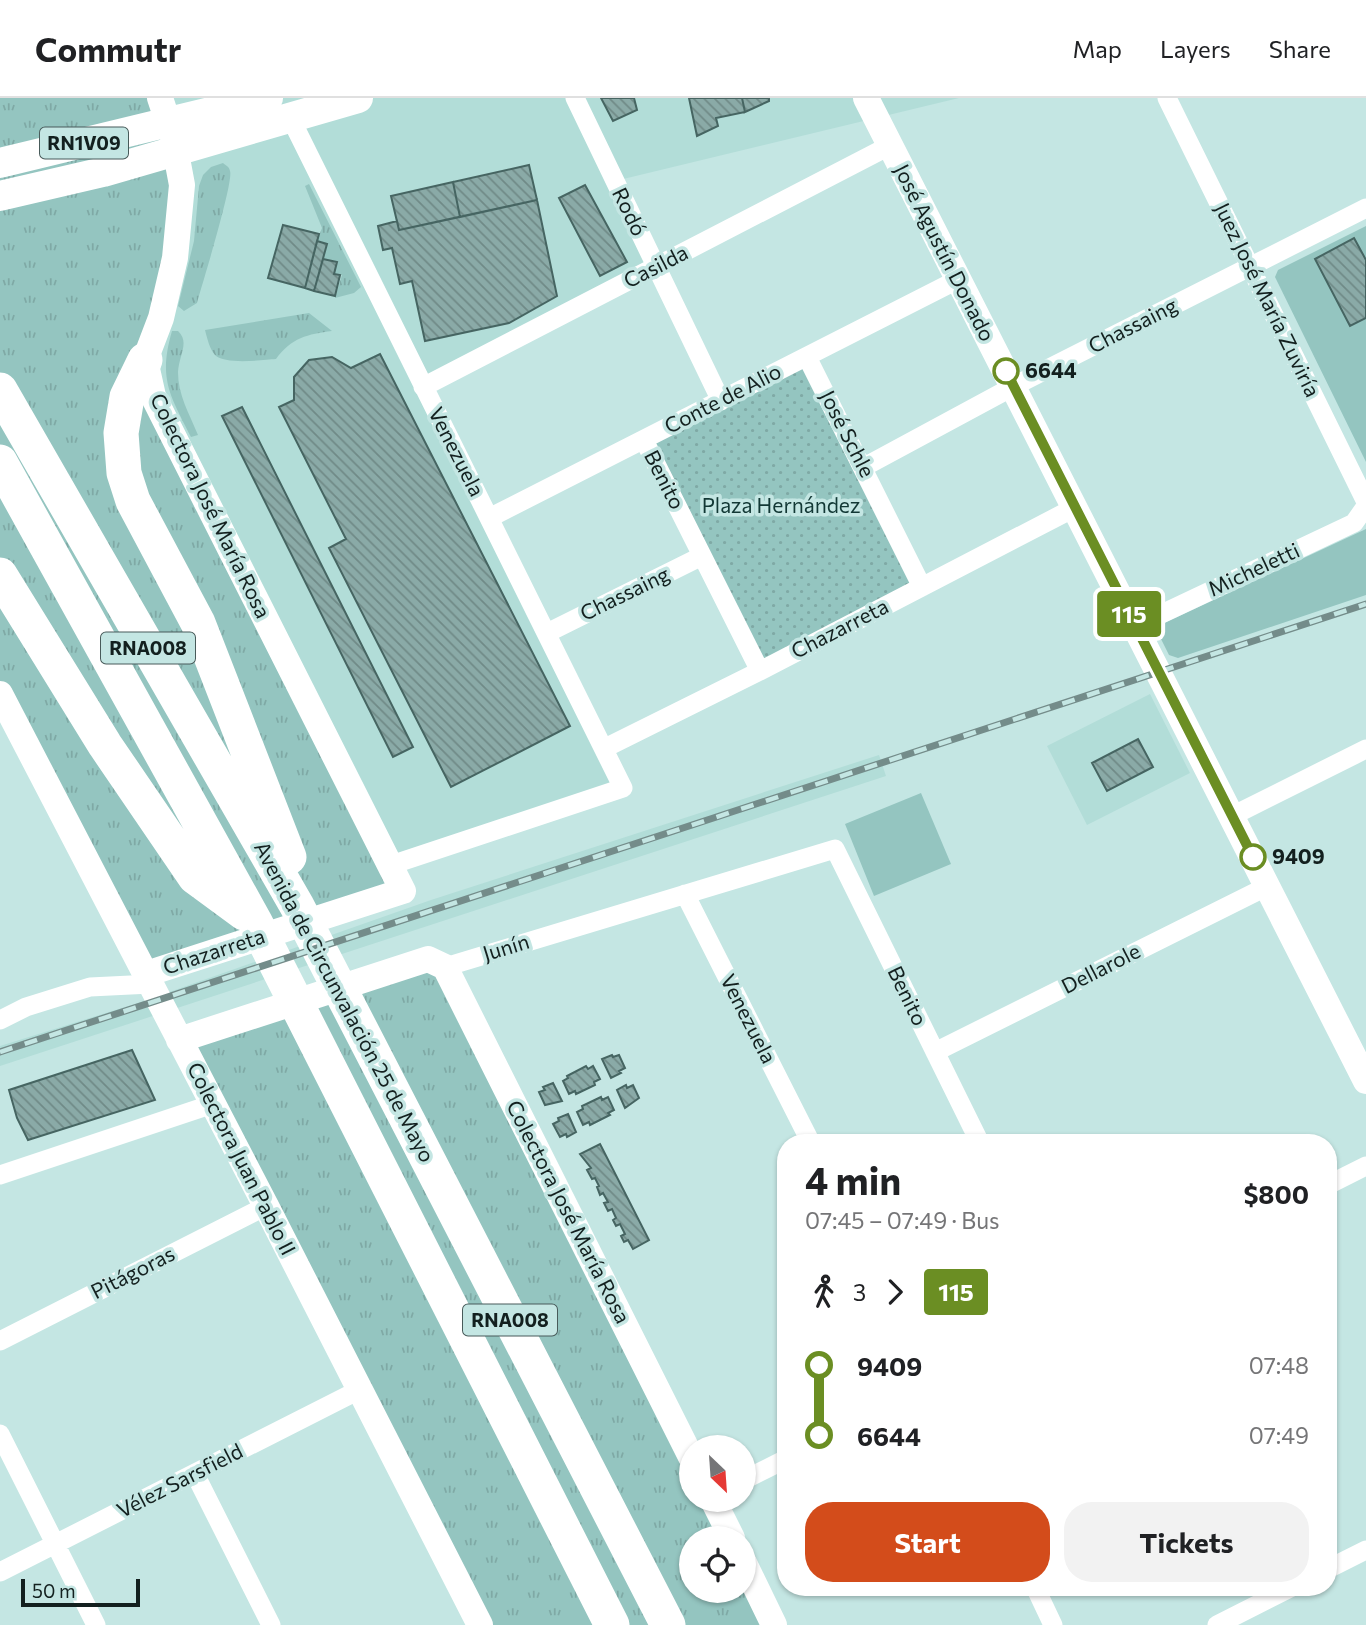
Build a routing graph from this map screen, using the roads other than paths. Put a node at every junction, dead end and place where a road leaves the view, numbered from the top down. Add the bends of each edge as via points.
1 (358, 98) edge
2 (575, 98) edge
3 (866, 98) edge
4 (1167, 98) edge
5 (279, 107) edge
6 (168, 124) edge
7 (889, 146) junction
8 (0, 163) edge
9 (0, 196) edge
10 (1366, 208) edge
11 (656, 267) junction
12 (1250, 267) junction
13 (957, 280) junction
14 (807, 357) junction
15 (145, 360) junction
16 (1014, 386) junction
17 (423, 387) junction
18 (0, 390) edge
19 (721, 401) junction
20 (644, 440) junction
21 (0, 462) edge
22 (864, 467) junction
23 (1366, 504) edge
24 (1074, 508) junction
25 (489, 518) junction
26 (702, 556) junction
27 (0, 575) edge
28 (922, 587) junction
29 (1136, 626) junction
30 (547, 633) junction
31 (760, 671) junction
32 (0, 694) edge
33 (605, 748) junction
34 (1366, 749) edge
35 (1232, 816) junction
36 (835, 849) joint
37 (391, 865) junction
38 (1268, 886) junction
39 (402, 891) joint
40 (685, 894) junction
41 (297, 906) junction
42 (255, 922) junction
43 (445, 967) junction
44 (148, 979) junction
45 (0, 1020) edge
46 (179, 1040) junction
47 (935, 1052) junction
48 (1366, 1081) edge
49 (213, 1104) junction
50 (806, 1134) edge
51 (976, 1134) edge
52 (1366, 1166) edge
53 (0, 1175) edge
54 (1337, 1180) edge
55 (266, 1206) junction
56 (0, 1341) edge
57 (359, 1390) junction
58 (0, 1434) edge
59 (680, 1435) edge
60 (777, 1464) edge
61 (195, 1474) junction
62 (756, 1474) edge
63 (55, 1544) junction
64 (1366, 1550) edge
65 (1337, 1564) edge
66 (0, 1572) edge
67 (756, 1588) edge
68 (1039, 1596) edge
69 (1274, 1596) edge
70 (96, 1625) edge
71 (271, 1625) edge
72 (480, 1625) edge
73 (612, 1625) edge
74 (668, 1625) edge
75 (774, 1625) edge
76 (1053, 1625) edge
77 (1217, 1625) edge

1 - 5 main road, RN1V09
2 - 11 street, Rodó
3 - 7 main road, José Agustín Donado
4 - 12 street, Juez José María Zuviría
5 - 6 main road, RN1V09
5 - 17 street, Venezuela
6 - 8 main road, RN1V09
6 - 9 main road, RN1V09 via 103,172
6 - 15 main road via 182,185 175,258
7 - 11 street, Casilda
7 - 13 main road, José Agustín Donado
10 - 12 street, Chassaing
11 - 17 street, Casilda
11 - 19 street, Rodó
12 - 16 street, Chassaing
12 - 23 street, Juez José María Zuviría
13 - 14 street, Conte de Alio
13 - 16 main road, José Agustín Donado
14 - 19 street, Conte de Alio
14 - 22 street, José Schle
15 - 37 main road, Colectora José María Rosa via 153,396 172,437
15 - 41 highway via 127,397 121,433 124,472 133,501 198,623 215,665 290,858
16 - 22 street, Chassaing
16 - 24 main road, José Agustín Donado
17 - 25 street, Venezuela
18 - 41 highway, Avenida de Circunvalación 25 de Mayo / RNA008
19 - 20 street, Conte de Alio
20 - 25 street, Conte de Alio
20 - 26 street, Benito
21 - 42 highway, Avenida de Circunvalación 25 de Mayo / RNA008
22 - 28 street, José Schle
23 - 29 street, Micheletti via 1354,523
24 - 28 street, Chazarreta
24 - 29 main road, José Agustín Donado
25 - 30 street, Venezuela
26 - 30 street, Chassaing
26 - 31 street, Benito
27 - 42 highway via 105,746 195,877
28 - 31 street, Chazarreta
29 - 35 main road, José Agustín Donado
30 - 33 street, Venezuela
31 - 33 street, Chazarreta
32 - 44 main road, Colectora Juan Pablo II
33 - 37 street, Venezuela via 623,788
34 - 35 street
35 - 38 main road, José Agustín Donado
36 - 40 street, Junín
36 - 47 street, Benito
37 - 39 main road, Colectora José María Rosa
38 - 47 street, Dellarole
38 - 48 main road, José Agustín Donado
39 - 44 main road, Chazarreta
40 - 43 street, Junín
40 - 50 street, Venezuela
41 - 74 highway, Avenida de Circunvalación 25 de Mayo / RNA008
42 - 73 highway, Avenida de Circunvalación 25 de Mayo / RNA008
43 - 46 main road, Junín via 428,959
43 - 59 main road, Colectora José María Rosa
44 - 45 street via 90,987
44 - 46 main road, Colectora Juan Pablo II
46 - 49 main road, Colectora Juan Pablo II
47 - 51 street, Benito
49 - 53 street
49 - 55 main road, Colectora Juan Pablo II
52 - 54 street
55 - 56 street, Pitágoras
55 - 57 main road, Colectora Juan Pablo II
57 - 61 street, Vélez Sarsfield
57 - 72 main road, Colectora Juan Pablo II
58 - 63 street
60 - 62 street
61 - 63 street, Vélez Sarsfield
61 - 71 street
63 - 66 street, Vélez Sarsfield
63 - 70 street
64 - 65 street
67 - 75 main road
68 - 76 street
69 - 77 street

